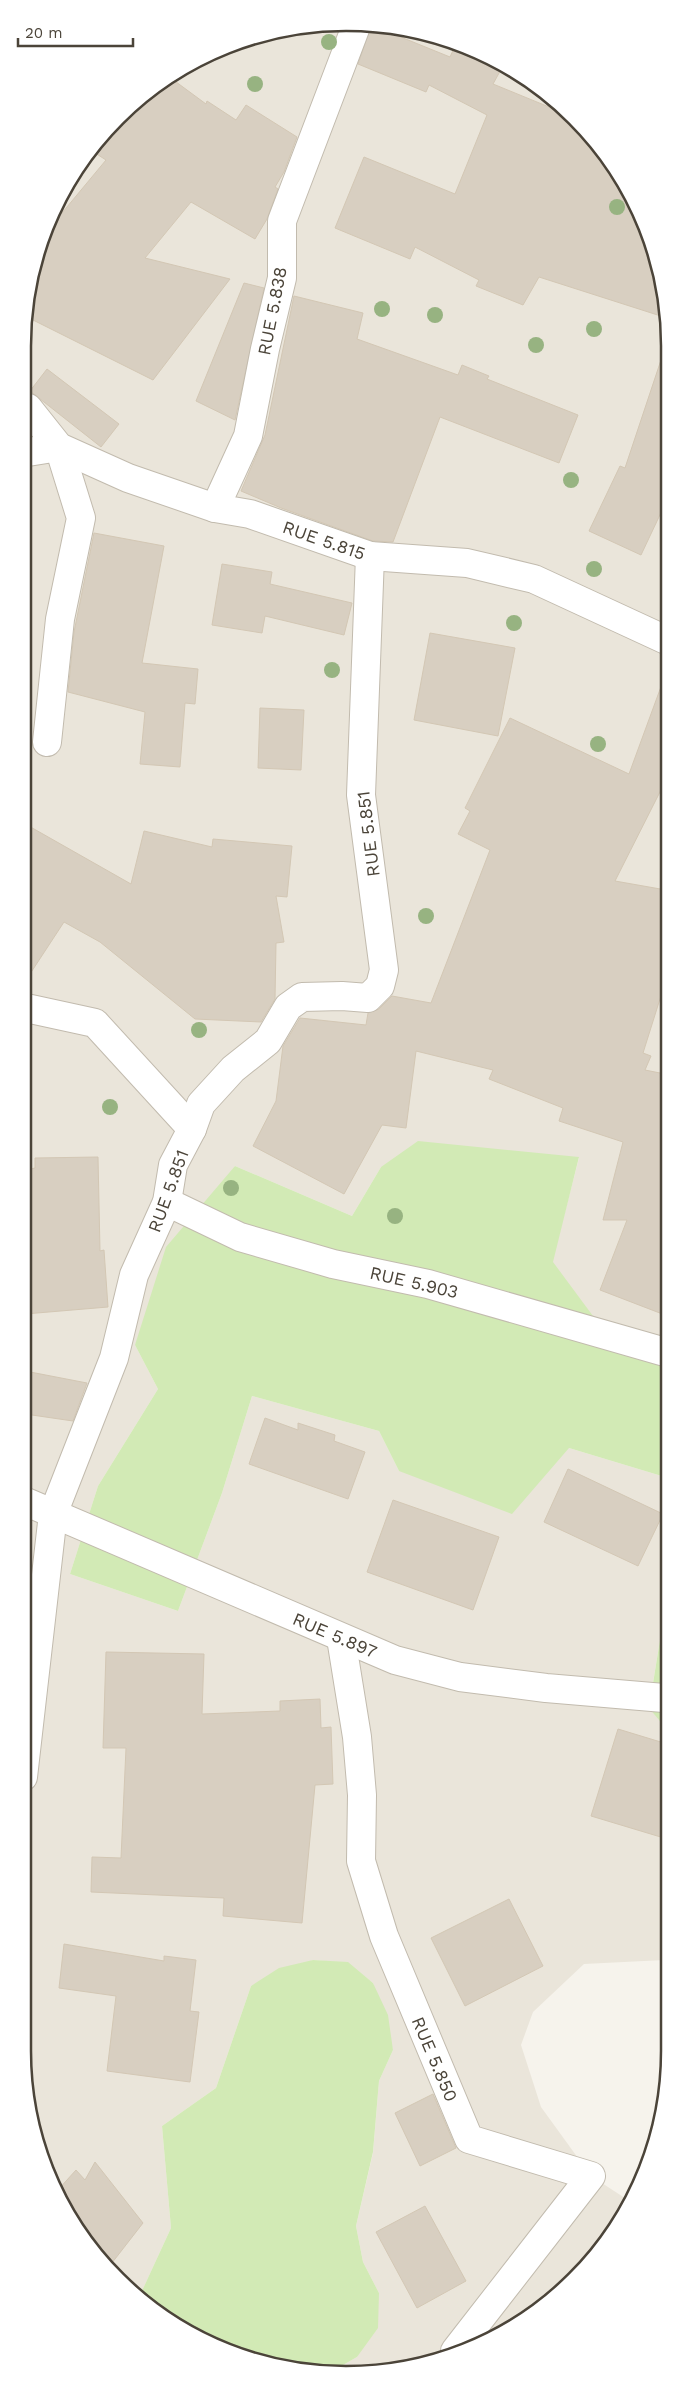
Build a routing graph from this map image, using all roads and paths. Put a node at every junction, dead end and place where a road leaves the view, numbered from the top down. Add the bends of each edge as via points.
1 (354, 31) edge
2 (31, 412) edge
3 (59, 446) junction
4 (31, 451) edge
5 (215, 508) junction
6 (370, 556) junction
7 (661, 638) edge
8 (47, 742) dead end
9 (31, 1009) edge
10 (192, 1129) junction
11 (167, 1202) junction
12 (661, 1351) edge
13 (31, 1505) edge
14 (53, 1514) junction
15 (342, 1638) junction
16 (31, 1692) edge
17 (661, 1698) edge
18 (460, 2344) edge

1 - 5 street, RUE 5.838 via 282,221 282,278 248,436
2 - 3 street, RUE 5.815
3 - 4 street
3 - 5 street, RUE 5.815 via 128,478
3 - 8 street via 81,518 60,619
5 - 6 street, RUE 5.815 via 250,514
6 - 7 street, RUE 5.815 via 467,564 534,579
6 - 10 street, RUE 5.851 via 361,796 384,970 380,986 368,998 302,997 288,1007 268,1041 233,1068 201,1104
9 - 10 street via 95,1023
10 - 11 street, RUE 5.851 via 173,1165
11 - 12 street, RUE 5.903 via 240,1237 333,1264 428,1284
11 - 14 street, RUE 5.851 via 134,1275 114,1358
13 - 14 street, RUE 5.897
14 - 15 street, RUE 5.897
14 - 16 street, RUE 5.851
15 - 17 street, RUE 5.897 via 395,1660 460,1677
15 - 18 street, RUE 5.850 via 358,1747 362,1795 361,1861 384,1936 469,2139 591,2176

